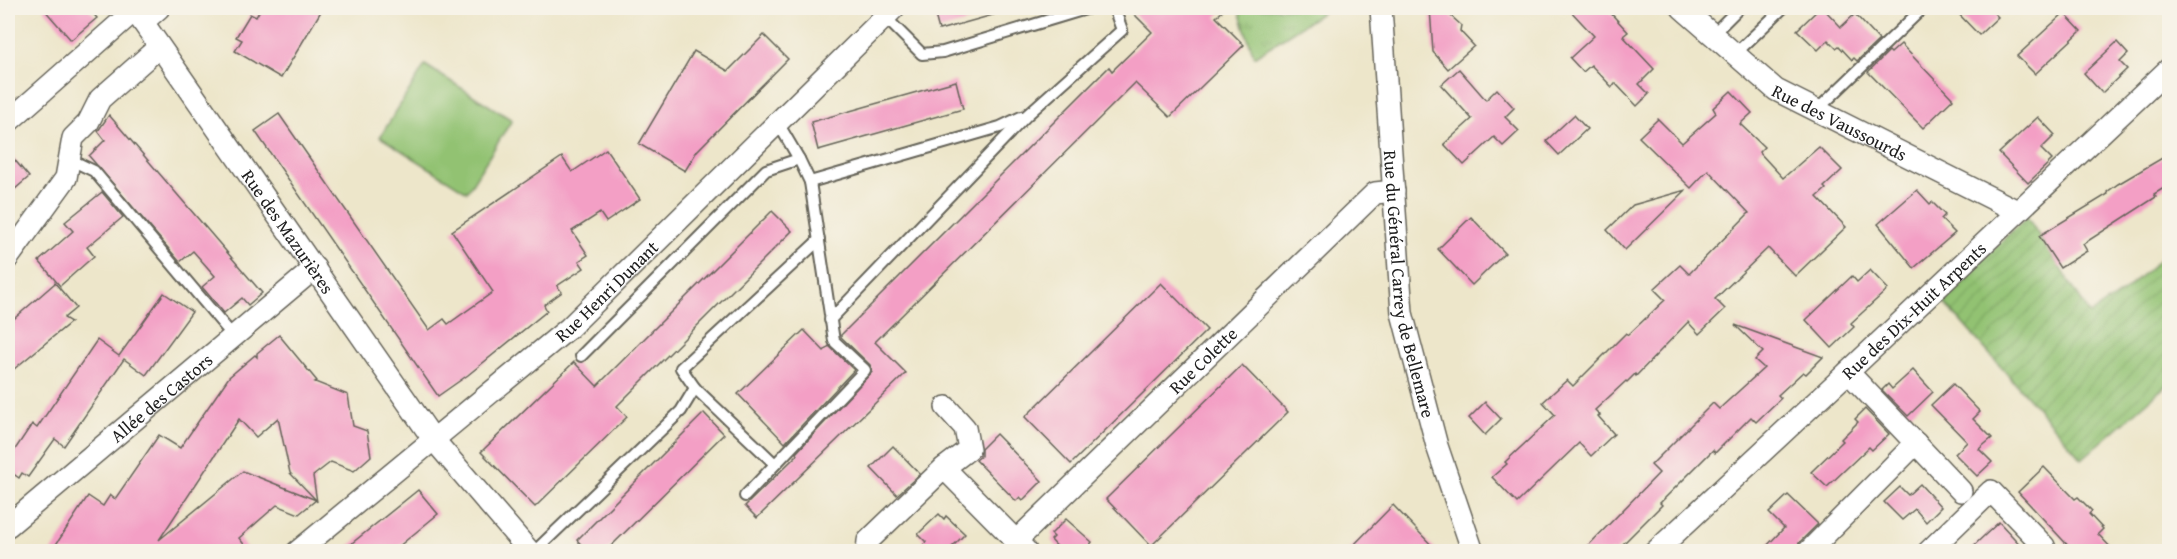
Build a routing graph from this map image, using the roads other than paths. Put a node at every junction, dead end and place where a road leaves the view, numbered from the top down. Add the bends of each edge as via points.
1 (159, 8) edge
2 (1089, 8) edge
3 (1114, 8) edge
4 (1381, 8) edge
5 (1682, 8) edge
6 (1739, 8) edge
7 (1783, 8) edge
8 (1923, 8) edge
9 (890, 12) edge
10 (137, 13) edge
11 (1713, 34) junction
12 (159, 47) junction
13 (1735, 54) junction
14 (2169, 68) edge
15 (1818, 110) junction
16 (1027, 115) junction
17 (9, 119) edge
18 (777, 123) junction
19 (69, 159) junction
20 (799, 159) junction
21 (810, 182) junction
22 (1394, 191) junction
23 (2016, 211) junction
24 (819, 240) junction
25 (8, 258) edge
26 (315, 268) junction
27 (830, 320) junction
28 (233, 336) junction
29 (581, 356) dead end
30 (1848, 372) junction
31 (695, 388) junction
32 (946, 407) dead end
33 (433, 439) junction
34 (1916, 443) junction
35 (775, 464) junction
36 (944, 468) junction
37 (1961, 490) dead end
38 (745, 496) dead end
39 (8, 526) edge
40 (1021, 546) edge
41 (297, 552) edge
42 (532, 552) edge
43 (867, 552) edge
44 (1473, 552) edge
45 (1655, 552) edge
46 (1808, 552) edge
47 (1928, 552) edge
48 (2046, 552) edge

1 - 10 street
2 - 9 lane via 943,52 922,54
3 - 16 lane via 1122,30
4 - 22 street, Rue du Général Carrey de Bellemare
5 - 11 street, Rue des Vaussourds
6 - 11 lane
7 - 13 lane
8 - 15 lane
9 - 18 street, Rue Henri Dunant
10 - 12 street, Rue des Mazurières
10 - 17 street
11 - 13 street, Rue des Vaussourds
12 - 19 street via 100,99 88,123 73,138
12 - 26 street, Rue des Mazurières
13 - 15 street, Rue des Vaussourds via 1776,90
14 - 23 street, Rue des Dix-Huit Arpents
15 - 23 street, Rue des Vaussourds
16 - 21 lane via 1000,127
16 - 27 lane
18 - 20 lane
18 - 33 street, Rue Henri Dunant via 570,328
19 - 25 street via 66,178
19 - 28 lane via 94,171
20 - 21 lane
20 - 29 lane via 766,170
21 - 24 lane
22 - 40 street, Rue Colette via 1376,193
22 - 44 street, Rue du Général Carrey de Bellemare via 1407,338 1437,446
23 - 30 street, Rue des Dix-Huit Arpents
24 - 27 lane
24 - 31 lane via 681,368
26 - 28 street, Allée des Castors
26 - 33 street, Rue des Mazurières
27 - 35 lane via 834,341 865,370
28 - 39 street, Allée des Castors
30 - 34 street
30 - 45 street, Rue des Dix-Huit Arpents
31 - 35 lane
31 - 42 lane via 681,411
32 - 36 street via 965,428 969,449
33 - 41 street, Rue Henri Dunant
33 - 42 street, Rue des Mazurières
34 - 37 street
34 - 46 street
35 - 38 lane
36 - 40 street
36 - 43 street via 868,542
47 - 48 street via 1991,491

